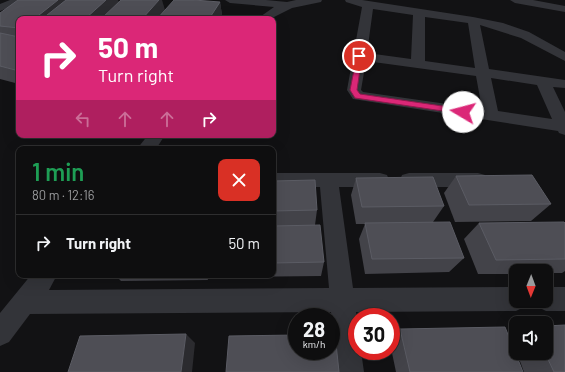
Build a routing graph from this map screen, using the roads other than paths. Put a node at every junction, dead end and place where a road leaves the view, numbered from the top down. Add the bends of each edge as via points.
1 (20, 0) edge
2 (230, 0) edge
3 (317, 0) edge
4 (350, 0) edge
5 (514, 0) edge
6 (368, 4) junction
7 (285, 5) junction
8 (0, 8) edge
9 (565, 9) edge
10 (419, 12) junction
11 (267, 16) edge
12 (474, 20) junction
13 (359, 56) junction
14 (565, 57) edge
15 (418, 64) junction
16 (483, 73) junction
17 (543, 81) junction
18 (565, 84) edge
19 (492, 116) junction
20 (564, 127) edge
21 (155, 138) edge
22 (148, 146) edge
23 (276, 180) edge
24 (329, 180) junction
25 (496, 180) edge
26 (44, 278) edge
27 (509, 299) edge
28 (553, 299) edge
29 (565, 299) edge
30 (342, 300) junction
31 (24, 302) junction
32 (0, 332) edge
33 (350, 372) edge

1 - 8 street
2 - 7 street
3 - 7 street
4 - 6 street
5 - 9 street
6 - 10 street
6 - 13 street
7 - 11 street
10 - 12 street
10 - 15 street
12 - 14 street via 525,35
12 - 16 street
13 - 15 street
13 - 19 street via 354,90 358,96
15 - 16 street
16 - 17 street
16 - 19 street
17 - 18 street
17 - 20 street
19 - 20 street
21 - 22 street
23 - 24 street
24 - 25 street
24 - 30 street
26 - 31 street
27 - 30 street
28 - 29 street
30 - 31 street
30 - 33 street
31 - 32 street

